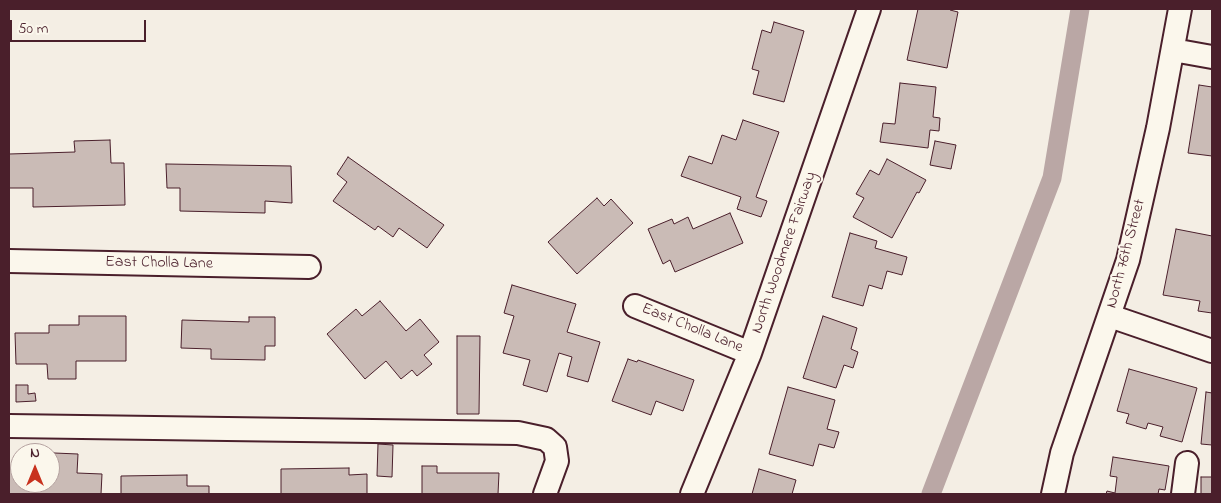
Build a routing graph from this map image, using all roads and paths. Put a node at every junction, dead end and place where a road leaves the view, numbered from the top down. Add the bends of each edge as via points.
1 (869, 9) edge
2 (1180, 9) edge
3 (1173, 50) junction
4 (1212, 56) edge
5 (9, 261) edge
6 (309, 267) dead end
7 (635, 306) dead end
8 (1110, 316) junction
9 (1212, 351) edge
10 (750, 353) junction
11 (9, 426) edge
12 (1187, 463) dead end
13 (545, 494) edge
14 (692, 494) edge
15 (1053, 494) edge
16 (1183, 494) edge

1 - 10 street, North Woodmere Fairway
2 - 3 street, North 76th Street
3 - 4 street
3 - 8 street, North 76th Street via 1128,260
5 - 6 street, East Cholla Lane
7 - 10 street, East Cholla Lane
8 - 9 street
8 - 15 street, North 76th Street via 1068,435
10 - 14 street, North Woodmere Fairway
11 - 13 street via 518,432 546,440 555,447 557,461
12 - 16 street

